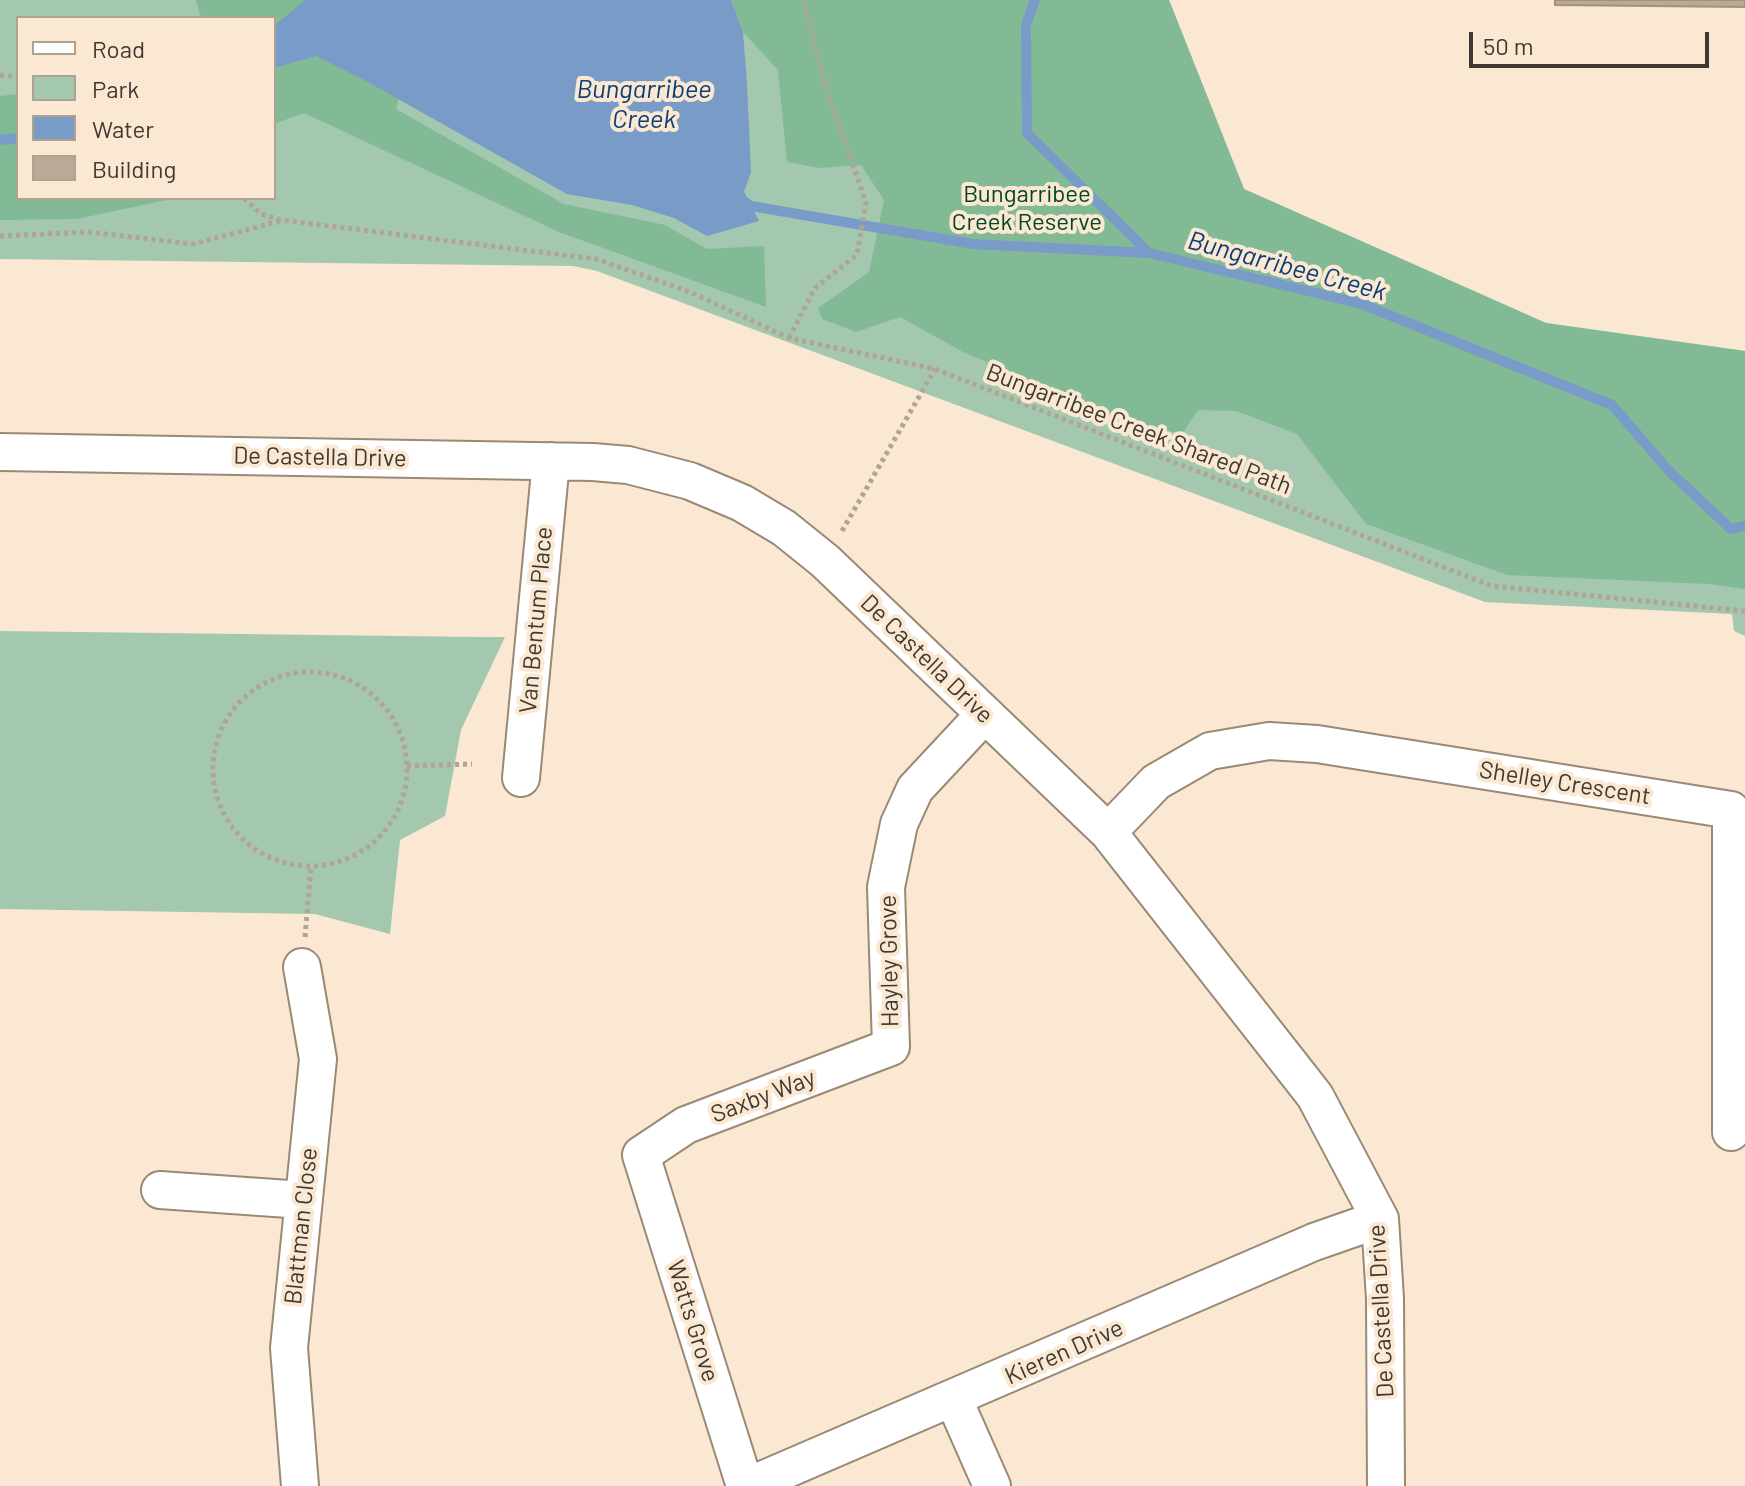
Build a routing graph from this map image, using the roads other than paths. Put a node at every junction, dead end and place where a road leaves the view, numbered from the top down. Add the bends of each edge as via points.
1 (0, 452) edge
2 (551, 461) junction
3 (985, 714) junction
4 (521, 778) dead end
5 (1108, 832) junction
6 (302, 967) road end
7 (891, 1047) joint
8 (1731, 1132) dead end
9 (641, 1155) joint
10 (160, 1190) dead end
11 (303, 1200) junction
12 (1380, 1219) junction
13 (954, 1400) junction
14 (300, 1486) edge
15 (747, 1486) edge
16 (992, 1486) edge
17 (1386, 1486) edge

1 - 2 street, De Castella Drive
2 - 3 street, De Castella Drive via 628,465 690,481 765,515 825,561
2 - 4 street, Van Bentum Place
3 - 5 street, De Castella Drive
3 - 7 street, Hayley Grove via 915,789 899,824 886,887
5 - 8 street, Shelley Crescent via 1156,782 1210,751 1269,741 1317,744 1731,810
5 - 12 street, De Castella Drive via 1315,1096
6 - 11 street, Blattman Close via 318,1059
7 - 9 street, Saxby Way via 686,1125
9 - 15 street, Watts Grove
10 - 11 street
11 - 14 street, Blattman Close via 289,1348
12 - 13 street, Kieren Drive via 1314,1242
12 - 17 street, De Castella Drive
13 - 15 street, Kieren Drive
13 - 16 street

